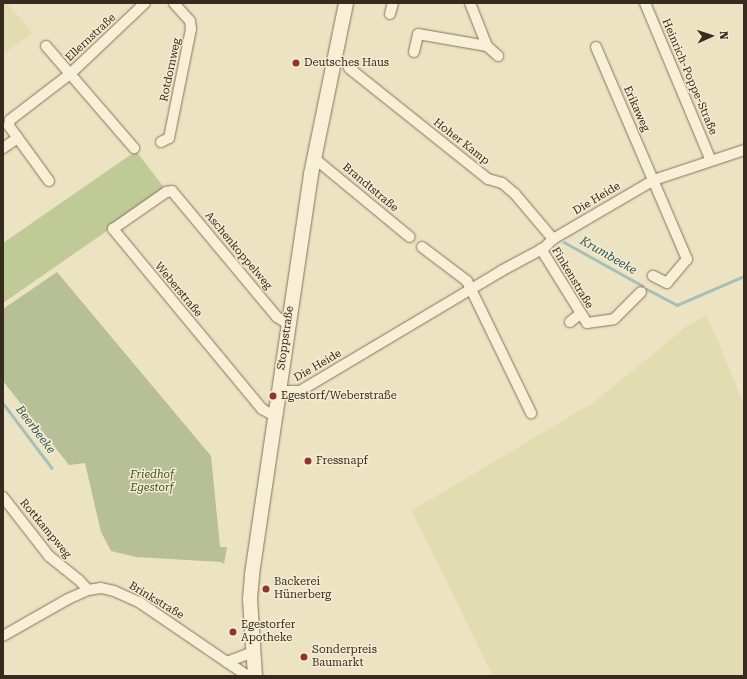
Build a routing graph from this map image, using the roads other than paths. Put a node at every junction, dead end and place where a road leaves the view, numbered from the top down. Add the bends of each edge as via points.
1 (145, 3) edge
2 (174, 3) edge
3 (346, 3) edge
4 (393, 3) edge
5 (470, 3) edge
6 (645, 3) edge
7 (390, 14) dead end
8 (46, 46) dead end
9 (487, 46) junction
10 (596, 47) dead end
11 (414, 52) dead end
12 (498, 56) dead end
13 (349, 68) dead end
14 (70, 74) junction
15 (6, 121) edge
16 (18, 138) junction
17 (161, 142) dead end
18 (3, 148) edge
19 (134, 148) dead end
20 (744, 151) edge
21 (314, 158) junction
22 (711, 161) junction
23 (654, 180) junction
24 (49, 181) dead end
25 (172, 191) joint
26 (410, 237) dead end
27 (553, 239) junction
28 (422, 247) dead end
29 (541, 249) junction
30 (653, 276) dead end
31 (471, 289) junction
32 (641, 292) dead end
33 (580, 314) junction
34 (570, 322) dead end
35 (288, 324) junction
36 (278, 391) junction
37 (531, 413) dead end
38 (275, 416) junction
39 (3, 497) edge
40 (88, 590) junction
41 (3, 636) edge
42 (253, 652) junction
43 (227, 662) junction
44 (248, 676) edge
45 (255, 676) edge

1 - 14 street, Ellernstraße
2 - 17 street, Rotdornweg via 190,21 192,29 169,138
3 - 21 main road, Stoppstraße
4 - 7 street
5 - 9 street
6 - 22 street, Heinrich-Poppe-Straße
8 - 14 street, Ellernstraße
9 - 11 street via 418,34
9 - 12 street
10 - 23 street, Erikaweg
13 - 27 street, Hoher Kamp via 488,179 502,184 515,194
14 - 15 street, Ellernstraße
14 - 19 street, Ellernstraße
15 - 16 street, Ellernstraße
16 - 18 street
16 - 24 street, Ellernstraße
20 - 22 street, Die Heide
21 - 26 street, Brandtstraße
21 - 35 main road, Stoppstraße
22 - 23 street, Die Heide
23 - 27 street, Die Heide
23 - 30 street via 687,259 667,283
25 - 35 street, Aschenkoppelweg via 277,317
25 - 38 street, Weberstraße via 166,192 113,229 262,409
27 - 29 street, Die Heide
28 - 31 street via 466,281
29 - 31 street, Die Heide
29 - 33 street, Finkenstraße
31 - 36 street, Die Heide via 300,391
31 - 37 street
32 - 33 street, Finkenstraße via 614,319 587,323
33 - 34 street
35 - 36 main road, Stoppstraße
36 - 38 main road, Stoppstraße
38 - 42 main road, Stoppstraße via 251,584
39 - 40 street, Rottkampweg via 49,556
40 - 41 street, Brinkstraße
40 - 43 street, Brinkstraße via 101,588 127,596
42 - 43 street
42 - 45 main road, Stoppstraße
43 - 44 street, Brinkstraße

